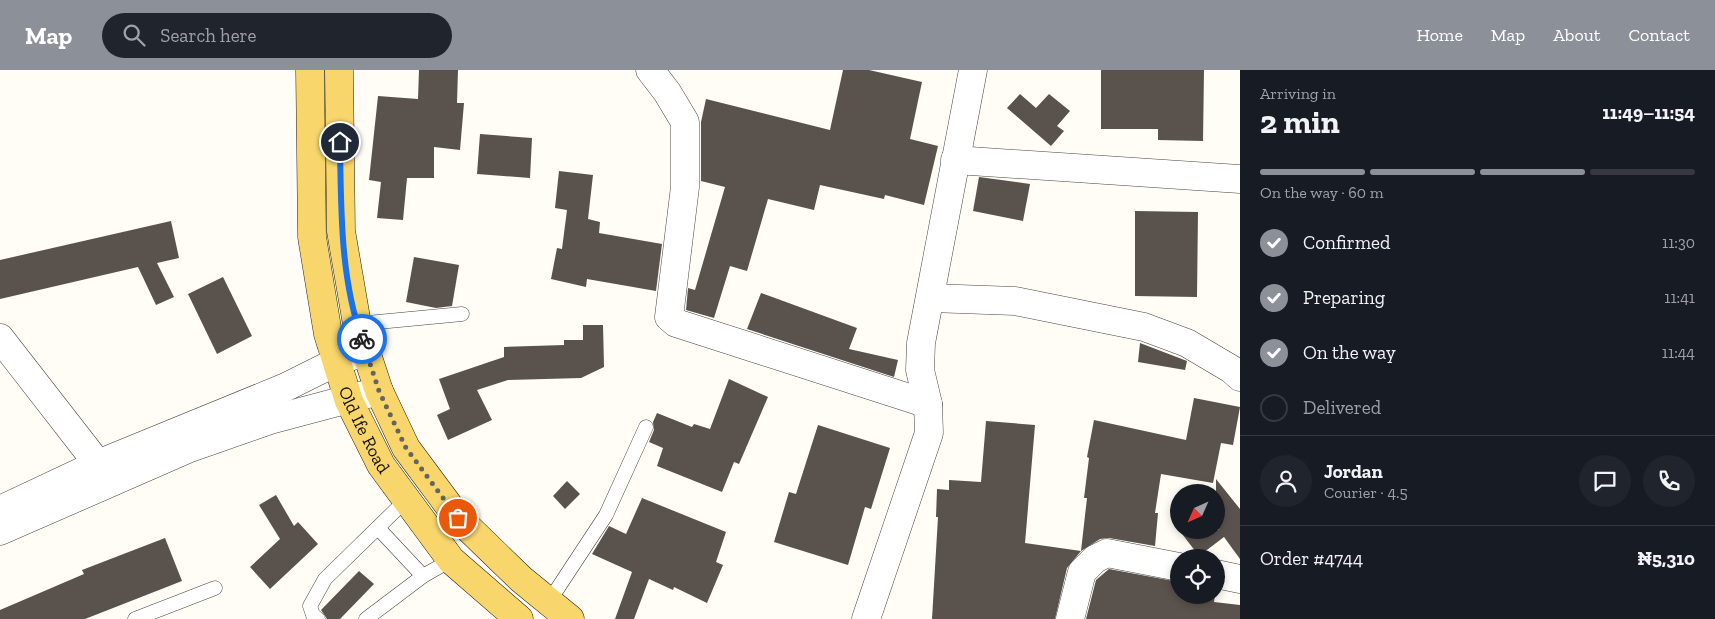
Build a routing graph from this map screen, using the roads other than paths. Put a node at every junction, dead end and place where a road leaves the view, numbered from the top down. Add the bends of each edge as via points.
1 (310, 70) edge
2 (339, 70) edge
3 (650, 70) edge
4 (973, 70) edge
5 (955, 160) junction
6 (1240, 179) edge
7 (930, 298) junction
8 (462, 314) dead end
9 (357, 324) junction
10 (0, 338) edge
11 (366, 351) junction
12 (338, 361) junction
13 (1240, 377) edge
14 (379, 391) junction
15 (349, 401) junction
16 (928, 404) junction
17 (646, 427) dead end
18 (98, 464) junction
19 (406, 500) junction
20 (0, 510) edge
21 (378, 528) junction
22 (0, 531) edge
23 (451, 560) junction
24 (1170, 565) edge
25 (423, 576) junction
26 (1225, 576) edge
27 (1240, 579) edge
28 (216, 588) dead end
29 (548, 603) junction
30 (135, 619) edge
31 (318, 619) edge
32 (366, 619) edge
33 (519, 619) edge
34 (570, 619) edge
35 (866, 619) edge
36 (1070, 619) edge

1 - 12 main road, Old Ife Road via 312,237 328,334
2 - 9 main road, Old Ife Road via 341,231
3 - 16 street via 684,122 685,187 669,317 676,323
4 - 5 street
5 - 6 street
5 - 7 street
7 - 13 street via 1015,302 1144,327 1187,343
7 - 16 street via 921,343 920,370
8 - 9 lane
9 - 11 main road, Old Ife Road
10 - 18 street
11 - 12 street
11 - 14 main road, Old Ife Road
12 - 15 main road, Old Ife Road
12 - 18 street
14 - 15 street
14 - 29 main road, Old Ife Road via 406,448 458,518
15 - 19 main road, Old Ife Road via 381,465
15 - 22 street via 270,420 190,448
16 - 35 street via 929,433
17 - 29 lane via 606,515
18 - 20 street
19 - 21 lane
19 - 23 main road, Old Ife Road
21 - 25 lane
21 - 31 lane via 321,586 310,606
23 - 25 lane
23 - 33 main road, Old Ife Road
24 - 36 street via 1107,553 1095,559 1082,572
25 - 32 lane
26 - 27 street
28 - 30 lane
29 - 34 main road, Old Ife Road

